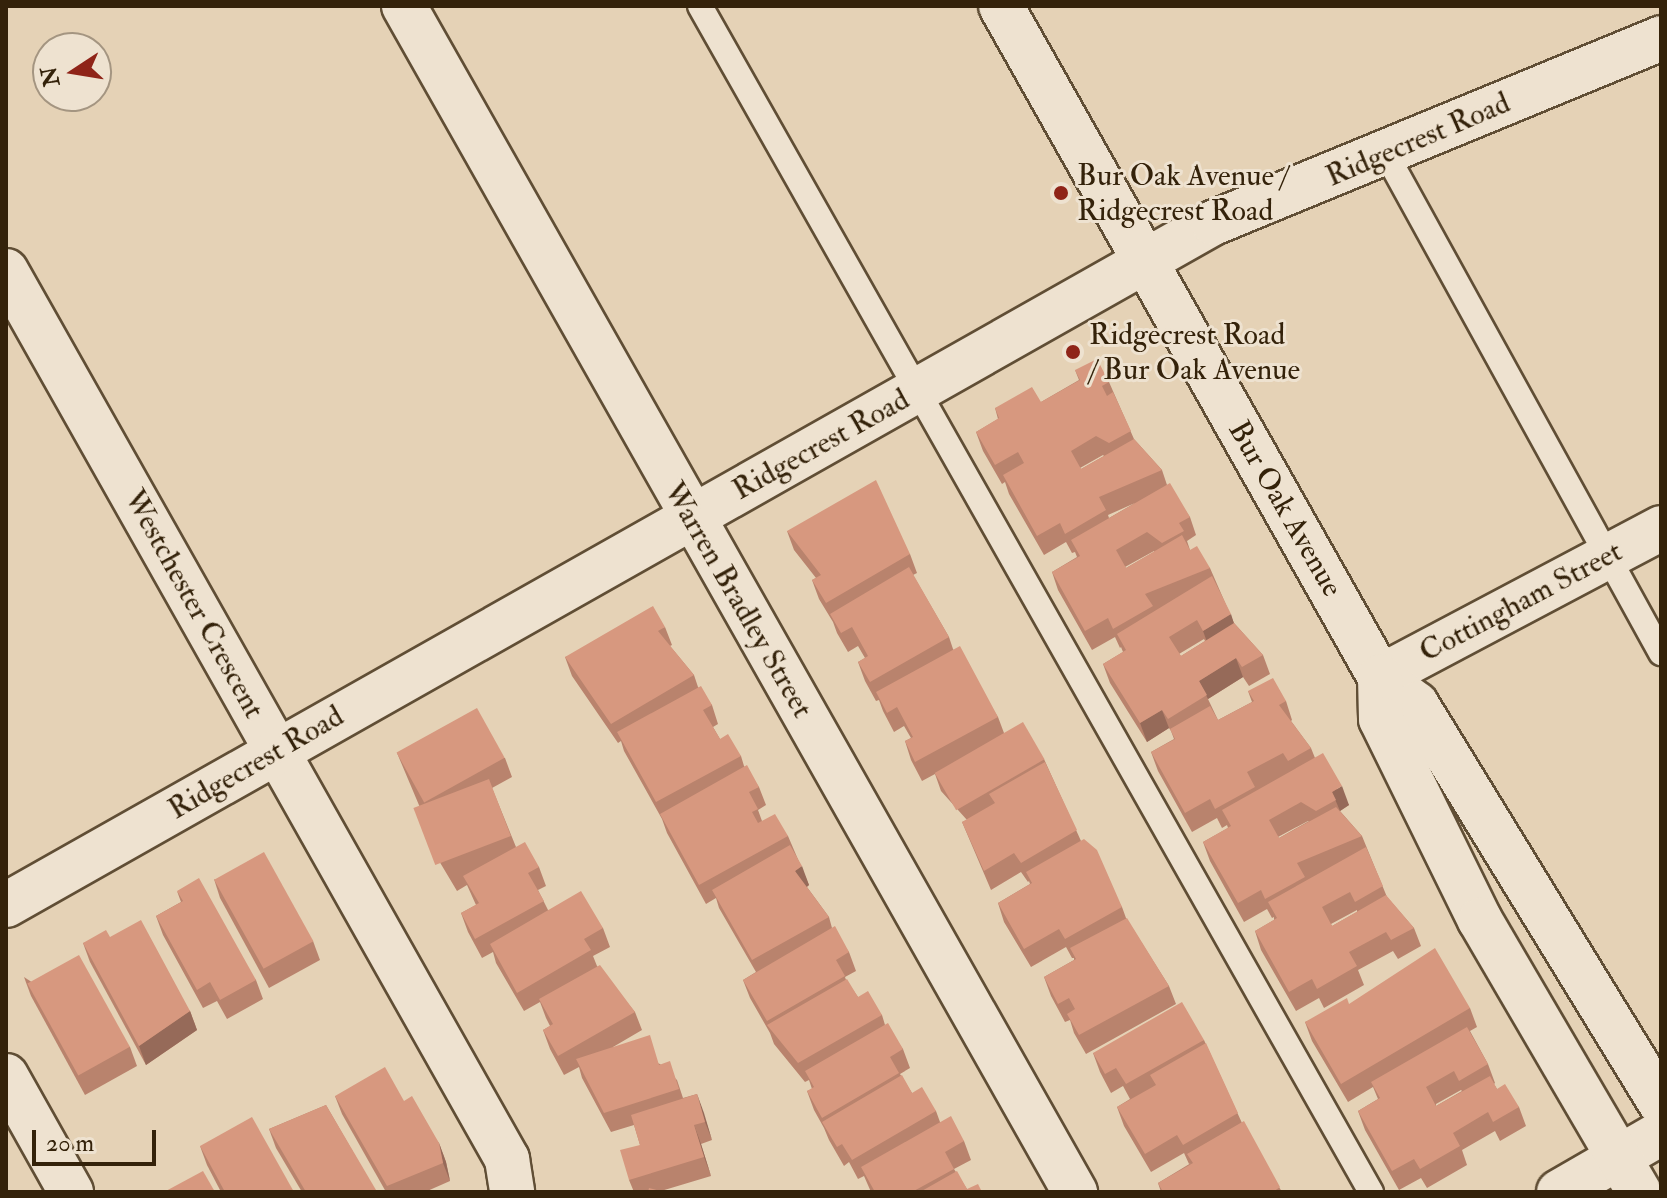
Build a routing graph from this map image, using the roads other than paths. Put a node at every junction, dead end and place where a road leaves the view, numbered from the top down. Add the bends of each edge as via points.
1 (404, 6) edge
2 (700, 6) edge
3 (1001, 6) edge
4 (1661, 38) edge
5 (1386, 154) junction
6 (1145, 263) junction
7 (6, 271) edge
8 (916, 391) junction
9 (692, 517) junction
10 (1661, 528) edge
11 (1606, 558) junction
12 (1661, 653) edge
13 (1380, 677) junction
14 (277, 751) junction
15 (6, 905) edge
16 (6, 1076) edge
17 (1661, 1104) edge
18 (1661, 1133) edge
19 (1628, 1176) edge
20 (71, 1192) edge
21 (512, 1192) edge
22 (1075, 1192) edge
23 (1371, 1192) edge
24 (1559, 1192) edge

1 - 9 street, Warren Bradley Street
2 - 8 lane
3 - 6 street, Bur Oak Avenue
4 - 5 street, Ridgecrest Road
5 - 6 street, Ridgecrest Road via 1213,223
5 - 11 lane
6 - 8 street, Ridgecrest Road
6 - 13 street, Bur Oak Avenue
7 - 14 street, Westchester Crescent
8 - 9 street, Ridgecrest Road
8 - 23 lane
9 - 14 street, Ridgecrest Road
9 - 22 street, Warren Bradley Street
10 - 11 street, Cottingham Street
11 - 12 lane
11 - 13 street, Cottingham Street
13 - 17 street, Bur Oak Avenue via 1416,704
13 - 19 street, Bur Oak Avenue via 1381,719 1480,920
14 - 15 street, Ridgecrest Road
14 - 21 street, Westchester Crescent via 507,1159
16 - 20 street
18 - 19 street
19 - 24 street

